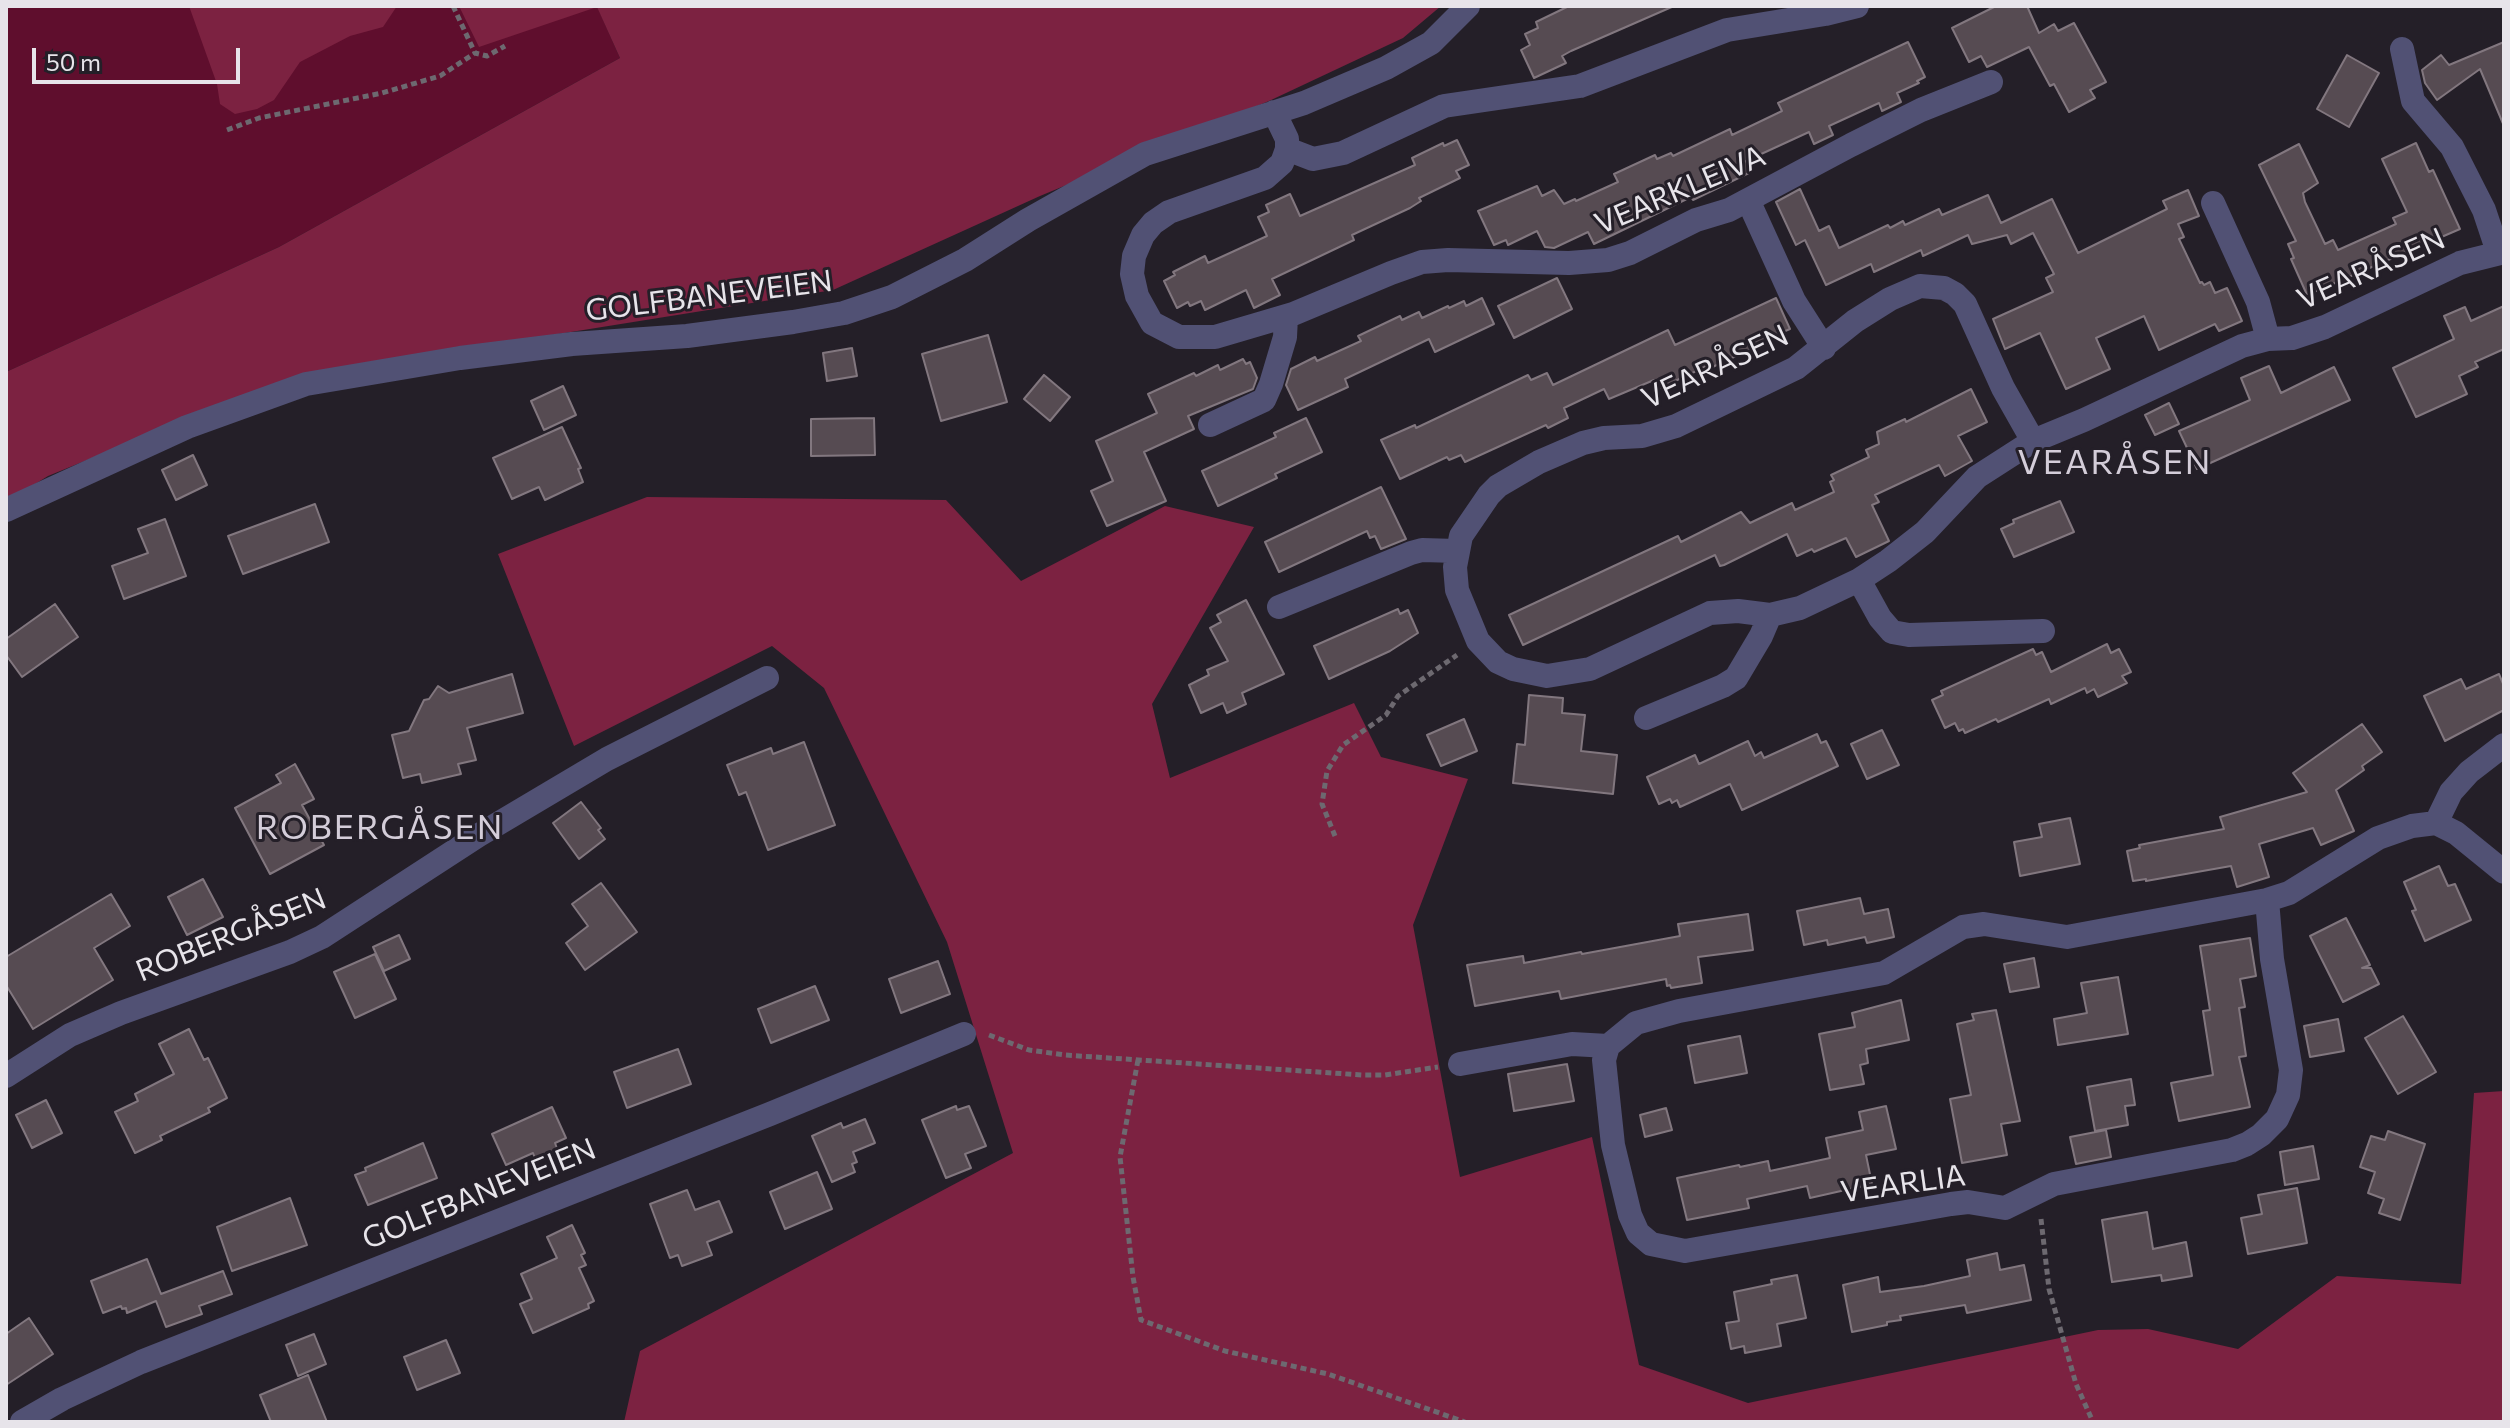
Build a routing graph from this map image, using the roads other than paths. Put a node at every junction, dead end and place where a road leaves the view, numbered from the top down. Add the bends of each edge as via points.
1 (1468, 6) edge
2 (1857, 6) edge
3 (2402, 49) dead end
4 (1991, 82) dead end
5 (1274, 112) junction
6 (1287, 149) junction
7 (1748, 200) junction
8 (2213, 203) dead end
9 (2501, 252) edge
10 (1286, 317) junction
11 (2268, 339) junction
12 (1824, 348) junction
13 (1210, 425) dead end
14 (2033, 441) junction
15 (6, 510) edge
16 (1457, 551) junction
17 (1859, 580) junction
18 (1279, 607) dead end
19 (1770, 615) junction
20 (2043, 631) dead end
21 (767, 678) dead end
22 (1646, 718) dead end
23 (2504, 745) edge
24 (2436, 823) junction
25 (2504, 872) edge
26 (2267, 900) junction
27 (964, 1034) road end
28 (1608, 1046) junction
29 (1460, 1064) road end
30 (6, 1076) edge
31 (22, 1422) edge

1 - 5 street, GOLFBANEVEIEN via 1431,43 1386,68
2 - 6 street via 1727,30 1571,89 1444,106 1343,153 1313,159
3 - 9 street, VEARÅSEN via 2413,101 2452,147
4 - 7 street, VEARKLEIVA via 1921,110
5 - 6 street
5 - 15 street, GOLFBANEVEIEN via 1145,154 965,260 892,297 844,313 687,336 460,358 306,384 187,427
6 - 10 street, VEARKLEIVA via 1282,163 1265,178 1183,206 1153,223 1134,256 1132,274 1152,323 1179,337 1215,337
7 - 10 street, VEARKLEIVA via 1608,260 1422,262
7 - 12 street via 1794,301
8 - 11 street, VEARÅSEN via 2258,302
9 - 11 street, VEARÅSEN via 2460,263 2325,327
10 - 13 street via 1264,400
11 - 14 street, VEARÅSEN
12 - 14 street, VEARÅSEN via 1890,299 1920,286 1944,288 1965,304
12 - 16 street, VEARÅSEN via 1796,368 1668,429 1583,443 1539,462 1489,495
14 - 17 street, VEARÅSEN via 1977,477 1925,532
16 - 18 street via 1411,553
16 - 19 street, VEARÅSEN via 1457,590 1478,641 1498,662 1529,674 1590,669 1710,613
17 - 19 street, VEARÅSEN via 1800,608
17 - 20 street via 1892,632
19 - 22 street via 1736,678
21 - 30 street, ROBERGÅSEN via 607,759 322,937 70,1035
23 - 24 street via 2451,792
24 - 25 street
24 - 26 street via 2396,830 2289,893
26 - 28 street via 2067,937 1984,924 1963,927 1884,973 1653,1017 1636,1023
26 - 28 street, VEARLIA via 2291,1070 2277,1119 2261,1135 2232,1150 2054,1184 2005,1208 1951,1204 1705,1249 1651,1244 1638,1233 1630,1215 1613,1145 1604,1060
27 - 31 street, GOLFBANEVEIEN via 141,1362
28 - 29 street via 1572,1044

